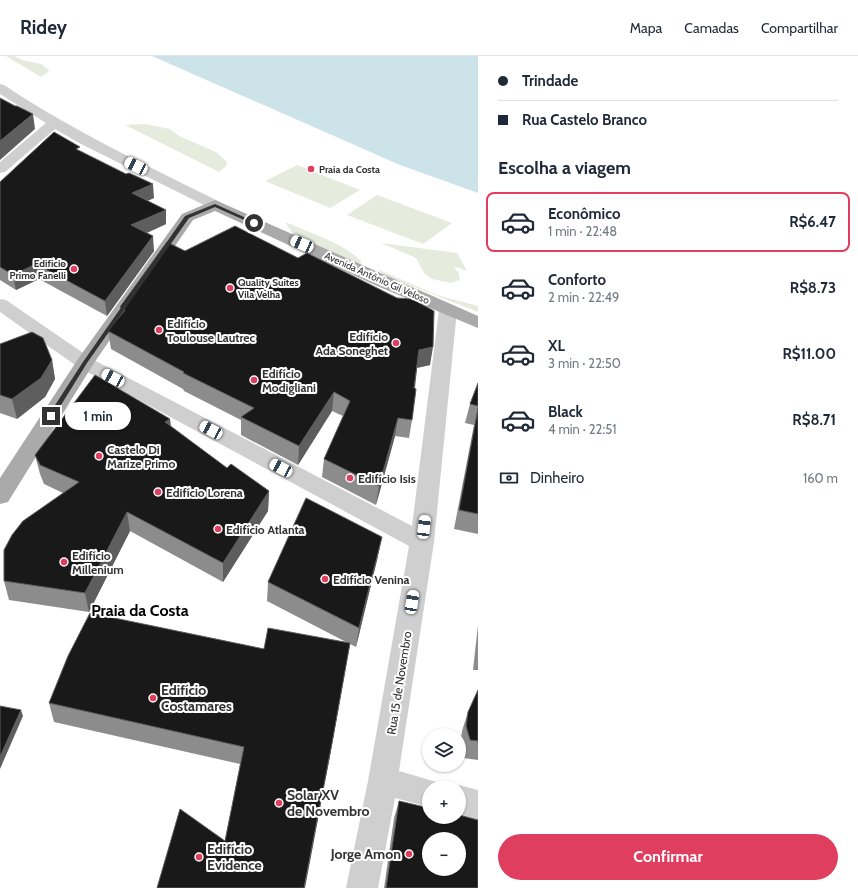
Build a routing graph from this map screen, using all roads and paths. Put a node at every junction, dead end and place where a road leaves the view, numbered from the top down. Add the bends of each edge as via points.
1 (0, 88) edge
2 (55, 122) junction
3 (0, 169) edge
4 (215, 205) junction
5 (0, 304) edge
6 (448, 310) junction
7 (478, 323) edge
8 (85, 363) junction
9 (0, 496) edge
10 (422, 542) junction
11 (383, 781) junction
12 (422, 791) edge
13 (466, 802) edge
14 (478, 805) edge
15 (362, 888) edge

1 - 2 street, Avenida Antônio Gil Veloso
2 - 3 street
2 - 4 street, Avenida Antônio Gil Veloso via 84,140
4 - 6 main road, Avenida Antônio Gil Veloso
4 - 8 main road via 187,217
5 - 8 street
6 - 7 main road, Avenida Antônio Gil Veloso
6 - 10 street, Rua 15 de Novembro
8 - 9 main road
8 - 10 street
10 - 11 street, Rua 15 de Novembro
11 - 12 street
11 - 15 street, Rua 15 de Novembro
13 - 14 street

